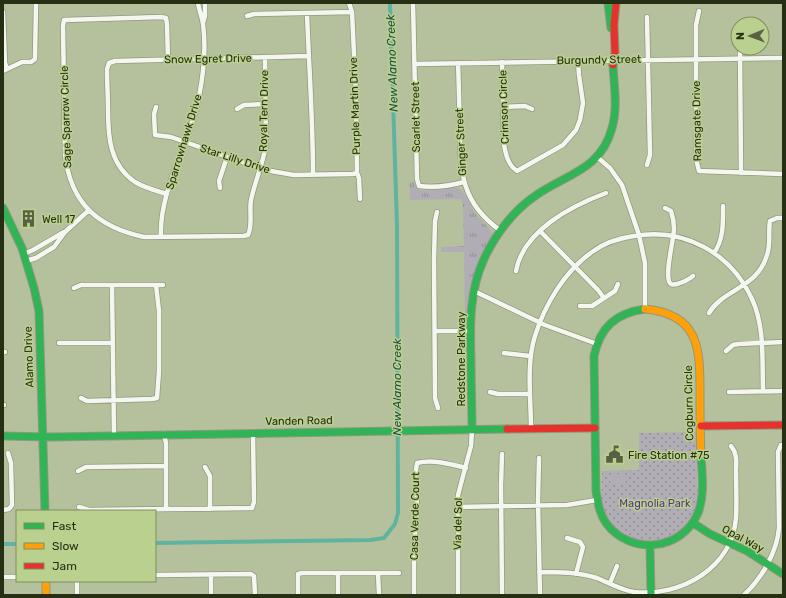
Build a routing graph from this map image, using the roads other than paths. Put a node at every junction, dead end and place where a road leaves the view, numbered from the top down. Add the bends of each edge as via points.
1 (36, 3) edge
2 (198, 3) edge
3 (205, 3) edge
4 (350, 3) edge
5 (354, 3) edge
6 (413, 3) edge
7 (608, 3) edge
8 (616, 3) edge
9 (699, 11) dead end
10 (3, 12) edge
11 (352, 12) junction
12 (307, 14) junction
13 (247, 16) dead end
14 (647, 17) dead end
15 (203, 23) junction
16 (308, 56) junction
17 (265, 58) junction
18 (696, 58) junction
19 (739, 58) junction
20 (783, 58) edge
21 (648, 59) junction
22 (168, 60) junction
23 (203, 60) junction
24 (613, 60) junction
25 (578, 61) junction
26 (502, 62) junction
27 (458, 63) junction
28 (415, 64) junction
29 (5, 70) edge
30 (266, 104) junction
31 (156, 107) dead end
32 (503, 107) junction
33 (236, 109) dead end
34 (532, 109) dead end
35 (185, 142) junction
36 (227, 157) junction
37 (598, 157) junction
38 (647, 164) dead end
39 (260, 169) junction
40 (357, 173) junction
41 (741, 173) junction
42 (783, 174) edge
43 (313, 175) junction
44 (464, 182) junction
45 (220, 188) dead end
46 (606, 193) dead end
47 (167, 194) junction
48 (360, 199) dead end
49 (723, 206) dead end
50 (3, 208) edge
51 (665, 208) dead end
52 (89, 210) junction
53 (437, 212) dead end
54 (783, 218) edge
55 (501, 231) junction
56 (540, 231) junction
57 (65, 232) junction
58 (248, 235) joint
59 (639, 235) junction
60 (673, 235) junction
61 (161, 237) junction
62 (714, 253) junction
63 (25, 257) junction
64 (574, 266) junction
65 (516, 271) dead end
66 (693, 276) dead end
67 (618, 284) dead end
68 (112, 285) junction
69 (156, 285) junction
70 (163, 285) dead end
71 (745, 285) junction
72 (74, 288) dead end
73 (474, 291) junction
74 (604, 298) junction
75 (580, 306) dead end
76 (645, 309) junction
77 (709, 313) dead end
78 (540, 323) junction
79 (435, 331) junction
80 (470, 331) junction
81 (783, 342) edge
82 (59, 343) dead end
83 (113, 343) junction
84 (597, 344) junction
85 (762, 344) junction
86 (726, 351) dead end
87 (504, 354) dead end
88 (530, 356) junction
89 (763, 391) junction
90 (783, 391) edge
91 (490, 392) dead end
92 (729, 392) dead end
93 (530, 394) junction
94 (81, 398) dead end
95 (113, 400) junction
96 (438, 408) dead end
97 (783, 425) edge
98 (701, 426) junction
99 (595, 428) junction
100 (531, 429) junction
101 (472, 430) junction
102 (253, 433) junction
103 (164, 434) junction
104 (114, 435) junction
105 (3, 436) edge
106 (43, 436) junction
107 (781, 445) dead end
108 (731, 446) dead end
109 (8, 453) dead end
110 (502, 454) dead end
111 (539, 458) dead end
112 (166, 466) junction
113 (205, 467) dead end
114 (466, 468) junction
115 (78, 472) dead end
116 (597, 500) junction
117 (538, 505) junction
118 (501, 506) junction
119 (79, 507) dead end
120 (457, 507) junction
121 (166, 509) junction
122 (210, 509) junction
123 (3, 510) edge
124 (45, 510) edge
125 (694, 523) junction
126 (567, 538) dead end
127 (729, 542) junction
128 (650, 546) junction
129 (767, 564) junction
130 (617, 566) dead end
131 (539, 572) junction
132 (338, 573) junction
133 (378, 573) junction
134 (399, 573) dead end
135 (576, 574) junction
136 (783, 574) edge
137 (156, 575) edge
138 (211, 575) junction
139 (3, 577) edge
140 (16, 577) edge
141 (46, 582) edge
142 (77, 582) edge
143 (610, 583) junction
144 (651, 593) edge
145 (46, 595) edge
146 (77, 595) edge
147 (211, 595) edge
148 (255, 595) edge
149 (298, 595) edge
150 (338, 595) edge
151 (378, 595) edge
152 (414, 595) edge
153 (458, 595) edge
154 (502, 595) edge
155 (540, 595) edge
156 (744, 595) edge

1 - 29 street via 35,59
2 - 15 street, Sparrowhawk Drive
3 - 15 street, Sparrowhawk Drive
4 - 11 street, Purple Martin Drive
5 - 11 street, Purple Martin Drive
6 - 28 street, Scarlet Street
7 - 24 street, Redstone Parkway
8 - 24 street, Redstone Parkway
9 - 18 street via 696,25
10 - 29 street
11 - 12 street
11 - 40 street, Purple Martin Drive
12 - 13 street
12 - 16 street
14 - 21 street
15 - 23 street, Sparrowhawk Drive
16 - 17 street, Snow Egret Drive
16 - 43 street
17 - 23 street, Snow Egret Drive
17 - 30 street, Royal Tern Drive
18 - 19 street, Burgundy Street
18 - 21 street, Burgundy Street
18 - 41 street, Ramsgate Drive via 696,159 699,171
19 - 20 street, Burgundy Street
19 - 41 street
21 - 24 street, Burgundy Street
21 - 38 street via 650,155
22 - 23 street, Snow Egret Drive
22 - 47 street, Snow Egret Drive via 115,61 108,63 107,69 108,132 112,152 122,170 136,182
22 - 52 street, Sage Sparrow Circle via 166,18 64,20 65,155 76,194
23 - 35 street, Sparrowhawk Drive via 202,82
24 - 25 street, Burgundy Street
24 - 37 street, Redstone Parkway via 612,128 607,144
25 - 26 street, Burgundy Street
25 - 32 street, Crimson Circle via 583,104 576,130 562,145 517,171 511,167 506,156
26 - 27 street, Burgundy Street
26 - 32 street, Crimson Circle
27 - 28 street, Burgundy Street
27 - 44 street, Ginger Street via 460,157
28 - 44 street, Scarlet Street via 419,186 442,186
30 - 33 street via 244,105
30 - 39 street, Royal Tern Drive via 266,145
31 - 35 street, Star Lilly Drive via 155,135
32 - 34 street via 525,106
35 - 36 street, Star Lilly Drive
35 - 47 street, Sparrowhawk Drive
36 - 39 street, Star Lilly Drive
36 - 45 street via 219,182
37 - 55 street, Redstone Parkway via 584,169 535,196
37 - 59 street via 622,185
39 - 43 street, Star Lilly Drive via 294,175
39 - 58 street, Royal Tern Drive via 251,202
40 - 43 street, Star Lilly Drive
40 - 48 street, Purple Martin Drive
41 - 42 street, Ramsgate Drive
44 - 55 street, Ginger Street via 479,211
46 - 56 street via 566,212
47 - 61 street, Sparrowhawk Drive
49 - 62 street via 722,233
50 - 63 street, Alamo Drive
51 - 60 street via 671,211
52 - 57 street
52 - 61 street, Sage Sparrow Circle via 117,229 144,237
53 - 79 street via 434,259
54 - 71 street via 770,221 765,261 755,277
55 - 73 street, Redstone Parkway via 484,259
56 - 64 street
56 - 65 street via 518,260
57 - 63 street
57 - 63 street via 54,247 36,258
58 - 61 street, Sage Sparrow Circle
59 - 60 street
59 - 64 street via 608,243
59 - 76 street via 645,263
60 - 62 street via 700,244
60 - 66 street via 668,267 670,284 686,282
62 - 71 street via 728,263
63 - 106 street, Alamo Drive via 39,311
64 - 74 street
64 - 78 street via 556,291
67 - 74 street via 615,291
68 - 69 street
68 - 72 street via 81,285
68 - 83 street
69 - 70 street
69 - 95 street via 159,311 157,398
71 - 77 street via 714,305
71 - 85 street via 757,314
73 - 78 street
73 - 80 street, Redstone Parkway
74 - 75 street via 592,306
76 - 84 street, Cogburn Circle via 615,319
76 - 98 street, Cogburn Circle via 657,310 672,316 687,327 694,339 699,355
78 - 84 street
78 - 88 street
79 - 80 street
79 - 96 street via 435,398
80 - 101 street, Redstone Parkway
81 - 85 street
82 - 83 street
83 - 95 street
84 - 99 street, Cogburn Circle via 594,363
85 - 86 street via 733,346
85 - 89 street
87 - 88 street
88 - 93 street
89 - 90 street
89 - 92 street
91 - 93 street
93 - 100 street
94 - 95 street via 87,401
95 - 104 street
97 - 98 street
98 - 125 street, Cogburn Circle via 702,500
99 - 100 street, Vanden Road
99 - 116 street, Cogburn Circle
100 - 101 street, Vanden Road
101 - 102 street, Vanden Road
101 - 114 street, Via del Sol
102 - 103 street, Vanden Road
102 - 122 street via 252,508
103 - 104 street, Vanden Road
103 - 112 street
104 - 106 street, Vanden Road
105 - 106 street, Vanden Road
106 - 124 street, Alamo Drive
107 - 129 street via 778,452 778,535
108 - 127 street via 736,454 736,504 735,522
109 - 123 street via 11,463 12,505 9,509
110 - 118 street
111 - 117 street
112 - 115 street via 86,467
112 - 121 street
113 - 122 street via 210,476
114 - 120 street, Via del Sol
114 - 152 street, Casa Verde Court via 446,462 417,463
116 - 117 street via 567,505
116 - 128 street, Cogburn Circle via 604,519 618,536 634,544
117 - 118 street
117 - 131 street
118 - 120 street
118 - 154 street
119 - 121 street via 89,510
120 - 153 street, Via del Sol
121 - 122 street
125 - 127 street, Opal Way via 710,534
125 - 128 street, Cogburn Circle via 673,540
126 - 135 street via 580,542 583,546
127 - 129 street, Opal Way
127 - 144 street via 713,567 696,579
128 - 144 street
129 - 136 street, Opal Way
129 - 156 street
130 - 143 street
131 - 135 street
131 - 155 street
132 - 133 street
132 - 149 street via 298,574
132 - 150 street
133 - 134 street
133 - 151 street
135 - 143 street
137 - 138 street
138 - 147 street
138 - 148 street via 251,574 255,578
139 - 140 street
141 - 145 street
142 - 146 street
143 - 144 street via 630,591

